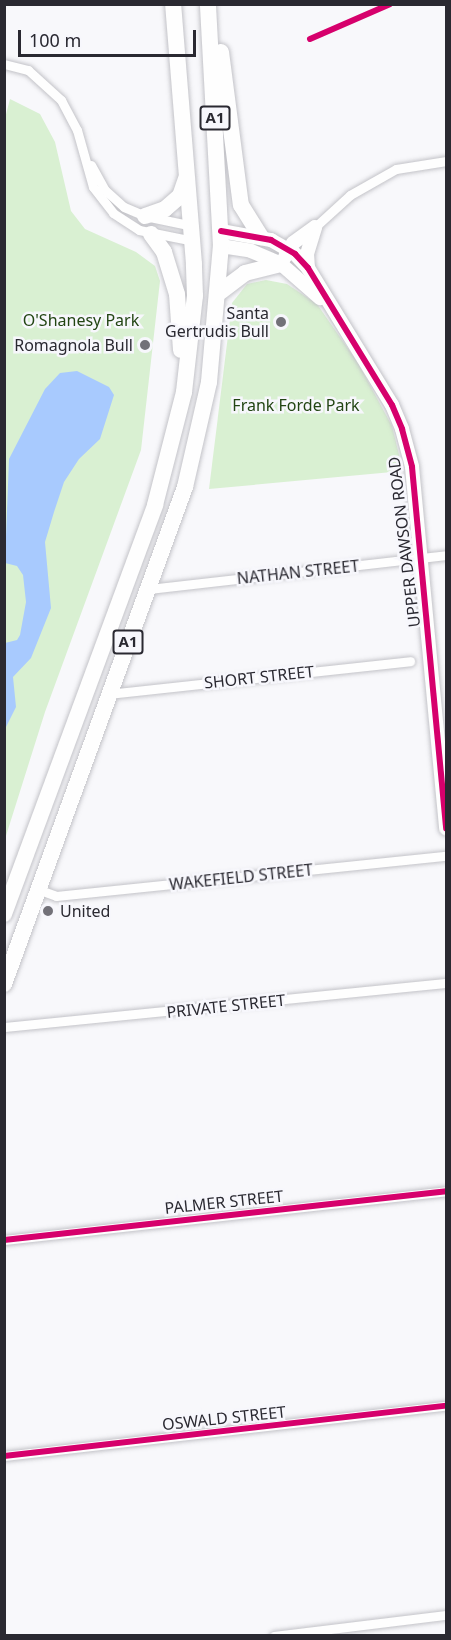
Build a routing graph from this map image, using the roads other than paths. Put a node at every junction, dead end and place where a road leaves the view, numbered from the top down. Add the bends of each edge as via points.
1 (173, 4) edge
2 (209, 4) edge
3 (4, 64) edge
4 (81, 147) junction
5 (447, 161) edge
6 (186, 173) junction
7 (145, 216) junction
8 (315, 227) junction
9 (151, 234) junction
10 (193, 234) junction
11 (261, 237) junction
12 (221, 239) junction
13 (285, 257) junction
14 (309, 268) junction
15 (220, 292) junction
16 (332, 310) junction
17 (184, 392) junction
18 (447, 555) edge
19 (421, 558) junction
20 (149, 589) junction
21 (410, 661) dead end
22 (108, 694) junction
23 (443, 730) edge
24 (447, 828) edge
25 (447, 856) edge
26 (37, 889) junction
27 (4, 914) edge
28 (447, 983) edge
29 (4, 984) edge
30 (4, 1027) edge
31 (447, 1191) edge
32 (4, 1240) edge
33 (447, 1406) edge
34 (4, 1456) edge
35 (447, 1615) edge
36 (274, 1635) edge

1 - 6 highway, A1
2 - 11 highway via 223,61 241,205
2 - 12 highway, A1
3 - 4 street via 28,70 61,100
4 - 7 street via 105,190 124,207
4 - 9 street via 99,197 125,222
5 - 8 street via 396,170 350,195
6 - 7 highway via 180,196 165,209
6 - 10 highway, A1
7 - 10 street
8 - 13 street
8 - 14 street via 307,254
9 - 10 street
9 - 17 highway via 164,252 177,294
10 - 12 highway
10 - 17 highway, A1 via 195,296
11 - 12 street, UPPER DAWSON ROAD
11 - 13 street, UPPER DAWSON ROAD
12 - 13 street, UPPER DAWSON ROAD via 251,251
12 - 15 highway, A1
13 - 14 street, UPPER DAWSON ROAD
13 - 15 highway via 245,273
13 - 16 street, UPPER DAWSON ROAD
14 - 16 street, UPPER DAWSON ROAD
15 - 20 highway, A1 via 199,430
16 - 19 street, UPPER DAWSON ROAD via 392,405 402,429 412,467
17 - 27 highway, A1 via 155,505
18 - 19 street, NATHAN STREET
19 - 20 street, NATHAN STREET
19 - 23 street, UPPER DAWSON ROAD
20 - 22 highway, A1
21 - 22 street, SHORT STREET
22 - 26 highway, A1
23 - 24 street, UPPER DAWSON ROAD
25 - 26 street, WAKEFIELD STREET via 56,896
26 - 29 highway, A1
28 - 30 street, PRIVATE STREET
31 - 32 street, PALMER STREET
33 - 34 street, OSWALD STREET
35 - 36 street

